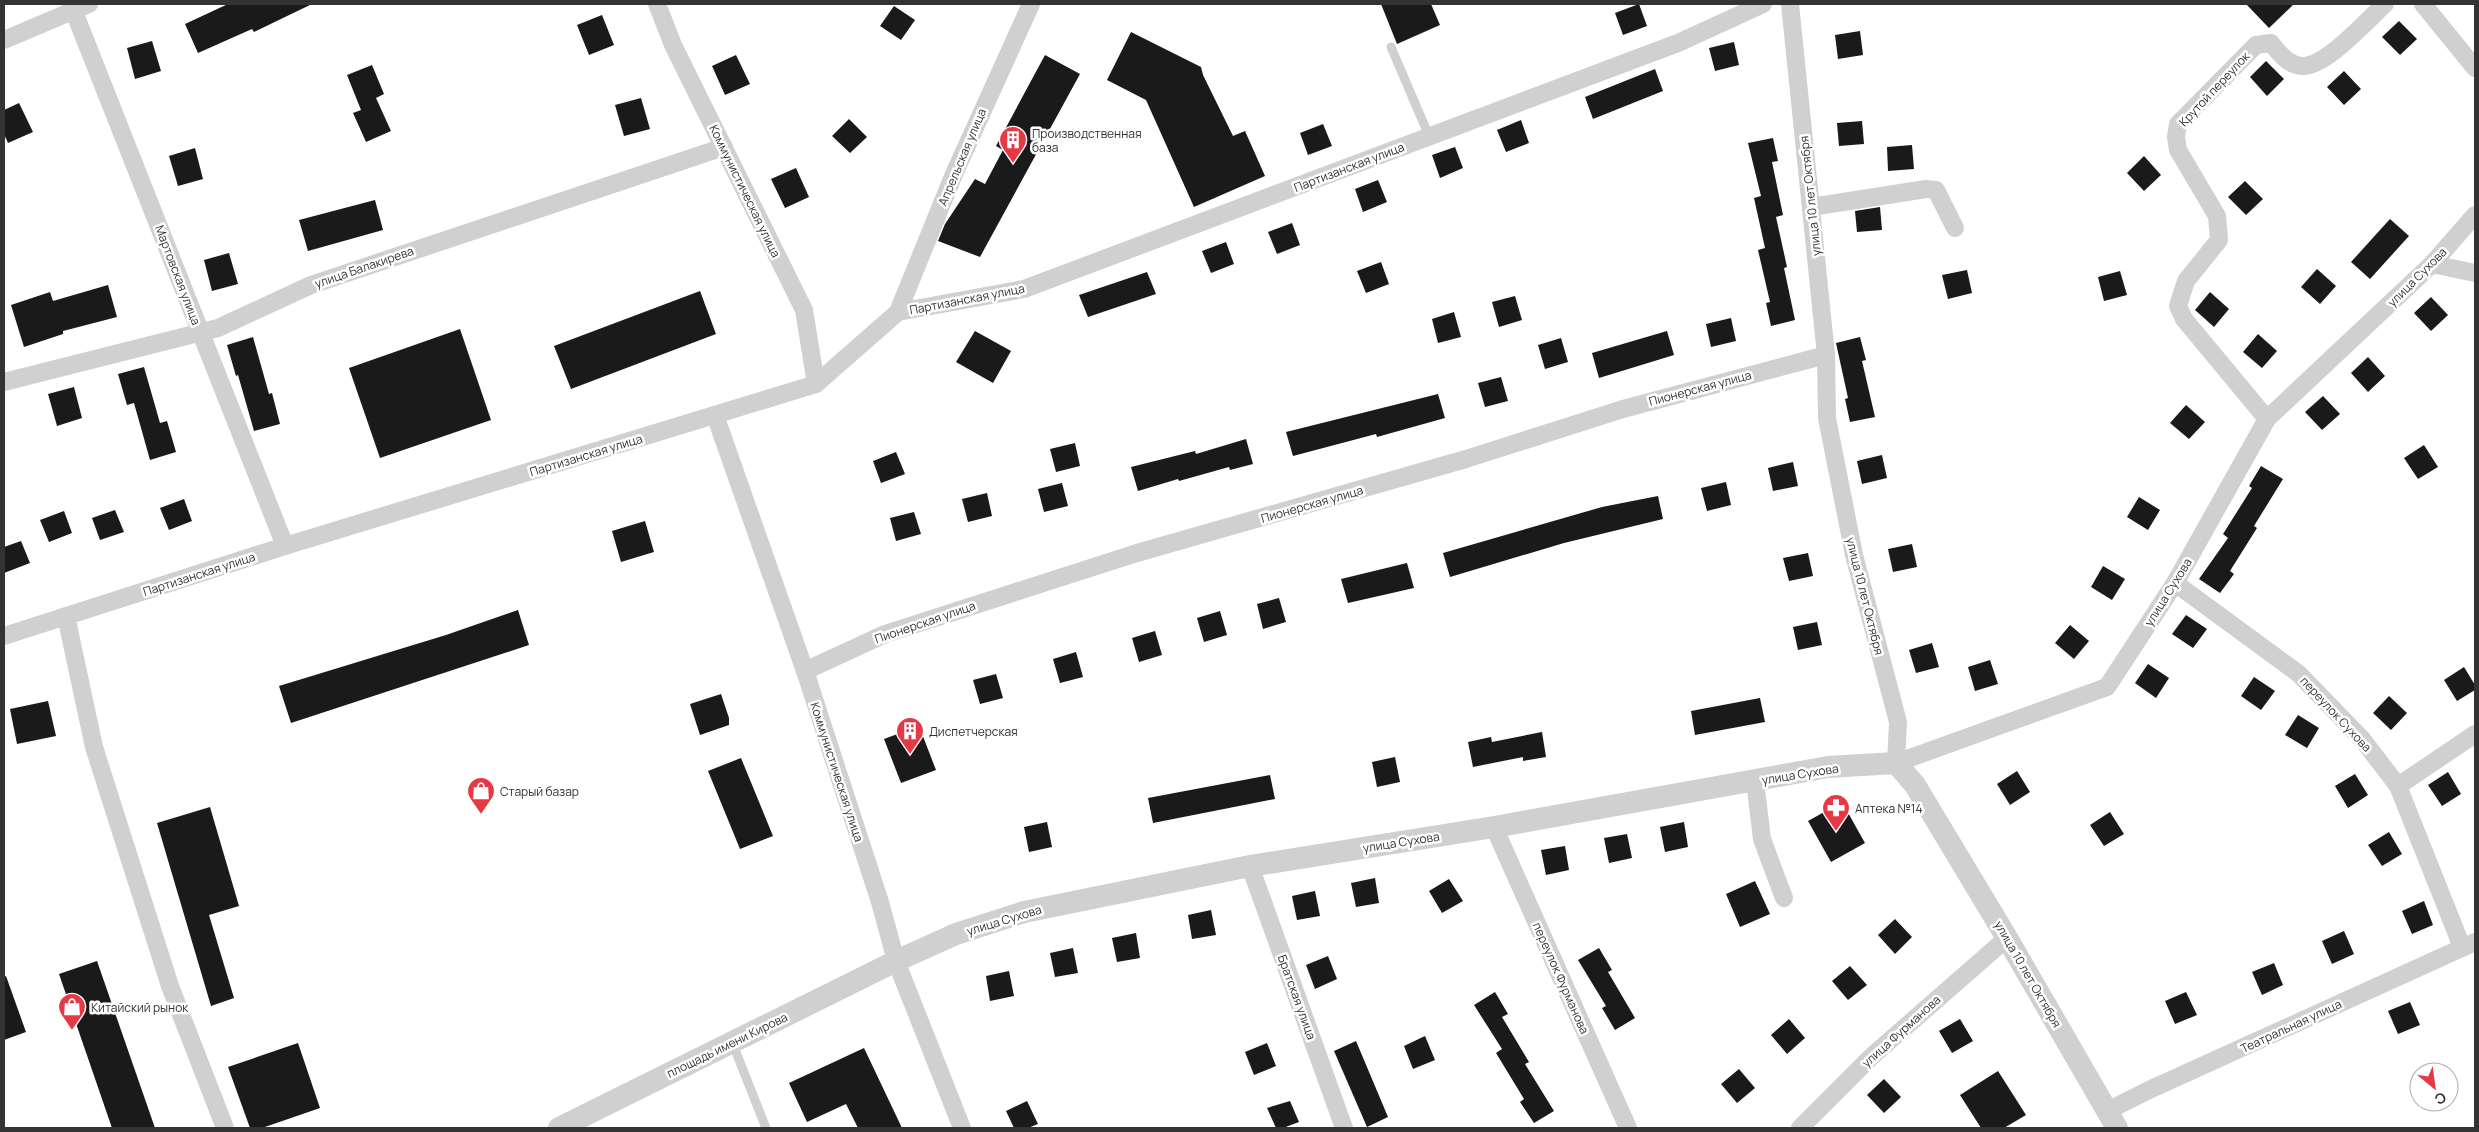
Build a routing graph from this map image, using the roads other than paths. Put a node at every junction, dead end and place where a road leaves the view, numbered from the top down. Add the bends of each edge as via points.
1 (657, 4) edge
2 (1031, 4) edge
3 (1763, 4) edge
4 (1790, 4) edge
5 (2385, 4) edge
6 (2423, 4) edge
7 (78, 6) edge
8 (4, 40) edge
9 (1392, 47) dead end
10 (2475, 68) edge
11 (1429, 136) junction
12 (724, 147) junction
13 (1811, 207) junction
14 (2475, 215) edge
15 (1955, 228) dead end
16 (2432, 264) junction
17 (2475, 273) edge
18 (898, 312) junction
19 (201, 332) junction
20 (1826, 354) junction
21 (4, 382) edge
22 (816, 384) junction
23 (715, 415) junction
24 (2268, 419) junction
25 (285, 546) junction
26 (2175, 583) junction
27 (66, 616) junction
28 (4, 636) edge
29 (805, 671) junction
30 (2475, 734) edge
31 (1896, 763) junction
32 (1755, 781) junction
33 (2398, 786) junction
34 (1494, 827) junction
35 (1250, 866) junction
36 (1784, 898) dead end
37 (2007, 938) junction
38 (2469, 945) edge
39 (896, 961) junction
40 (732, 1042) junction
41 (2112, 1120) edge
42 (225, 1128) edge
43 (559, 1128) edge
44 (766, 1128) edge
45 (962, 1128) edge
46 (1344, 1128) edge
47 (1628, 1128) edge
48 (1800, 1128) edge

1 - 12 street, Коммунистическая улица via 673,45
2 - 18 street, Апрельская улица via 954,174
3 - 11 street, Партизанская улица via 1678,43
4 - 13 street, улица 10 лет Октября
5 - 24 street, Крутой переулок via 2318,61 2302,66 2287,61 2271,43 2256,45 2178,124 2178,150 2217,216 2219,240 2186,281 2178,306 2184,319
6 - 10 street
7 - 8 street
7 - 19 street, Мартовская улица
9 - 11 lane
11 - 18 street, Партизанская улица via 1024,289
12 - 19 street, улица Балакирева via 311,285 218,328
12 - 22 street, Коммунистическая улица via 804,310
13 - 15 street via 1936,190
13 - 20 street, улица 10 лет Октября
14 - 16 street, улица Сухова
16 - 17 street
16 - 24 street, улица Сухова
18 - 22 street, Партизанская улица
19 - 21 street, улица Балакирева
19 - 25 street, Мартовская улица
20 - 29 street, Пионерская улица via 1623,409 1466,459 1137,553 885,634
20 - 31 street, улица 10 лет Октября via 1827,418 1854,555 1898,722
22 - 23 street, Партизанская улица
23 - 25 street, Партизанская улица
23 - 29 street, Коммунистическая улица
24 - 26 street, улица Сухова
25 - 27 street, Партизанская улица
26 - 31 street, улица Сухова via 2107,687
26 - 33 street, переулок Сухова via 2299,674 2362,739
27 - 28 street, Партизанская улица
27 - 42 street via 94,747 170,986
29 - 39 street, Коммунистическая улица
30 - 33 street
31 - 32 street, улица Сухова via 1828,767
31 - 37 street, улица 10 лет Октября via 1915,785
32 - 34 street, улица Сухова
32 - 36 street via 1762,840
33 - 38 street, переулок Сухова
34 - 35 street, улица Сухова
34 - 47 street, переулок Фурманова
35 - 39 street, улица Сухова via 1024,912 956,934
35 - 46 street, Братская улица
37 - 41 street, улица 10 лет Октября
37 - 48 street, улица Фурманова via 1871,1057
38 - 41 street, Театральная улица via 2149,1090
39 - 40 street, площадь имени Кирова
39 - 45 street, Коммунистическая улица
40 - 43 street, площадь имени Кирова
40 - 44 lane

